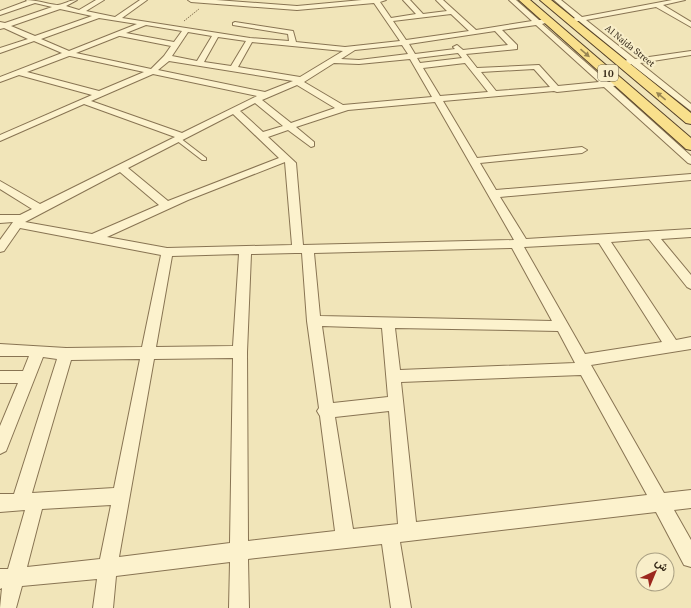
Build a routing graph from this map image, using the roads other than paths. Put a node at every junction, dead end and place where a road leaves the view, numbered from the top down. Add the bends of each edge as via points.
1 (74, 0) edge
2 (101, 0) edge
3 (144, 0) edge
4 (191, 0) edge
5 (264, 0) edge
6 (378, 0) edge
7 (406, 0) edge
8 (439, 0) edge
9 (512, 0) edge
10 (524, 0) edge
11 (545, 0) edge
12 (557, 0) edge
13 (682, 0) edge
14 (32, 1) edge
15 (345, 2) edge
16 (658, 5) junction
17 (59, 7) junction
18 (252, 10) junction
19 (46, 12) junction
20 (80, 12) junction
21 (452, 12) junction
22 (0, 13) edge
23 (99, 16) junction
24 (421, 16) junction
25 (116, 19) junction
26 (388, 20) junction
27 (576, 20) junction
28 (81, 22) junction
29 (542, 22) junction
30 (146, 23) junction
31 (690, 23) edge
32 (235, 24) junction
33 (1, 25) edge
34 (496, 28) junction
35 (186, 30) junction
36 (474, 32) junction
37 (120, 34) junction
38 (219, 35) junction
39 (448, 36) junction
40 (34, 39) junction
41 (250, 40) junction
42 (404, 42) junction
43 (176, 45) junction
44 (293, 45) junction
45 (377, 46) junction
46 (352, 49) junction
47 (0, 51) edge
48 (460, 51) junction
49 (691, 52) edge
50 (70, 54) junction
51 (412, 56) junction
52 (166, 58) junction
53 (384, 59) junction
54 (467, 60) junction
55 (332, 61) junction
56 (633, 62) junction
57 (199, 63) junction
58 (621, 63) junction
59 (418, 66) junction
60 (0, 68) edge
61 (233, 69) junction
62 (475, 70) junction
63 (153, 71) junction
64 (16, 74) junction
65 (0, 80) edge
66 (299, 81) junction
67 (620, 83) junction
68 (606, 85) junction
69 (557, 90) junction
70 (99, 94) junction
71 (494, 94) junction
72 (260, 97) junction
73 (437, 99) junction
74 (83, 101) junction
75 (341, 108) junction
76 (691, 108) edge
77 (234, 110) junction
78 (691, 120) edge
79 (290, 125) junction
80 (262, 136) junction
81 (0, 138) edge
82 (180, 138) junction
83 (311, 144) dead end
84 (691, 146) edge
85 (582, 150) dead end
86 (287, 158) junction
87 (204, 159) dead end
88 (474, 161) junction
89 (691, 161) edge
90 (121, 168) junction
91 (691, 177) edge
92 (0, 184) edge
93 (493, 194) junction
94 (166, 205) junction
95 (40, 209) junction
96 (0, 219) edge
97 (19, 221) junction
98 (691, 233) edge
99 (652, 235) junction
100 (94, 238) junction
101 (602, 238) junction
102 (519, 243) junction
103 (0, 248) edge
104 (303, 249) junction
105 (245, 251) junction
106 (167, 252) junction
107 (691, 284) edge
108 (314, 321) junction
109 (388, 323) junction
110 (562, 326) junction
111 (691, 343) edge
112 (672, 346) junction
113 (0, 350) edge
114 (38, 351) junction
115 (240, 352) junction
116 (66, 354) junction
117 (148, 354) junction
118 (583, 365) junction
119 (393, 376) junction
120 (0, 377) edge
121 (28, 377) junction
122 (396, 403) junction
123 (325, 411) junction
124 (0, 446) edge
125 (121, 496) junction
126 (691, 499) edge
127 (28, 501) junction
128 (660, 502) junction
129 (0, 503) edge
130 (399, 532) junction
131 (345, 538) junction
132 (240, 551) junction
133 (691, 558) edge
134 (108, 568) junction
135 (7, 578) edge
136 (6, 608) edge
137 (103, 608) edge
138 (239, 608) edge
139 (401, 608) edge

1 - 17 street
2 - 20 street
3 - 25 street
4 - 18 street
5 - 18 street
6 - 15 street
6 - 26 street
7 - 24 street
8 - 21 street
9 - 29 street
10 - 29 main road, 10
11 - 27 main road, 10
12 - 27 street, Al Najda Street
13 - 16 street
14 - 17 street
14 - 22 street
15 - 18 street via 303,8
16 - 27 street
16 - 31 street
17 - 19 street
17 - 20 street
18 - 32 street
19 - 28 street
19 - 33 street
20 - 23 street
21 - 24 street
21 - 36 street
23 - 25 street
23 - 28 street
24 - 26 street
25 - 30 street
26 - 42 street
27 - 56 street, Al Najda Street
27 - 58 main road, 10
28 - 40 street
29 - 34 street
29 -> 67 main road, 10
29 - 68 street
30 - 35 street
30 - 37 street
32 - 38 street
32 - 44 street via 291,32
33 - 40 street
34 - 36 street
34 - 48 street via 513,48
35 - 38 street
35 - 43 street
36 - 39 street
37 - 43 street
37 - 50 street
38 - 41 street
38 - 57 street
39 - 42 street
39 - 48 street
40 - 47 street
40 - 50 street
41 - 44 street
41 - 61 street
42 - 45 street
42 - 51 street
43 - 52 street
44 - 46 street
45 - 46 street
45 - 53 street
46 - 55 street
48 - 51 street
48 - 54 street
49 - 56 street
50 - 63 street
50 - 64 street
51 - 53 street
51 - 59 street
52 - 57 street
52 - 63 street
53 - 55 street
54 - 59 street
54 - 62 street
55 - 66 street
56 - 58 street
56 - 76 street, Al Najda Street
57 - 61 street
78 -> 58 main road, 10
59 - 73 street
60 - 64 street
61 - 66 street
62 - 69 street via 536,67
62 - 71 street
63 - 70 street
63 - 72 street
64 - 65 street
64 - 70 street
66 - 72 street
66 - 75 street
67 - 68 street
67 - 84 main road, 10
68 - 69 street
68 - 89 street
69 - 71 street
70 - 74 street
71 - 73 street
72 - 77 street
72 - 79 street
73 - 75 street
73 - 88 street
74 - 81 street
74 - 82 street
75 - 79 street
77 - 80 street
77 - 82 street
79 - 80 street
79 - 83 street
80 - 86 street
82 - 87 lane
82 - 90 street
85 - 88 street
86 - 94 street
86 - 104 street via 292,166
88 - 93 street
90 - 94 street
90 - 95 street
91 - 93 street
92 - 95 street
93 - 102 street
94 - 100 street
95 - 97 street
96 - 97 street
97 - 100 street
97 - 103 street
98 - 99 street
99 - 101 street
99 - 107 street
100 - 106 street
101 - 102 street
101 - 112 street
102 - 104 street
102 - 110 street
104 - 105 street
104 - 108 street
105 - 106 street
105 - 115 street
106 - 117 street
108 - 109 street
108 - 123 street
109 - 110 street
109 - 119 street
110 - 118 street
111 - 112 street
112 - 118 street
113 - 114 street
114 - 116 street
114 - 121 street
115 - 117 street
115 - 132 street
116 - 117 street
116 - 127 street
117 - 125 street
118 - 119 street
118 - 128 street
119 - 122 street
120 - 121 street
121 - 124 street
122 - 123 street
122 - 130 street
123 - 131 street
125 - 127 street
125 - 134 street
126 - 128 street
127 - 129 street
127 - 135 street
128 - 130 street
128 - 133 street
130 - 131 street
130 - 139 street
131 - 132 street
132 - 134 street
132 - 138 street
134 - 135 street
134 - 137 street
135 - 136 street

